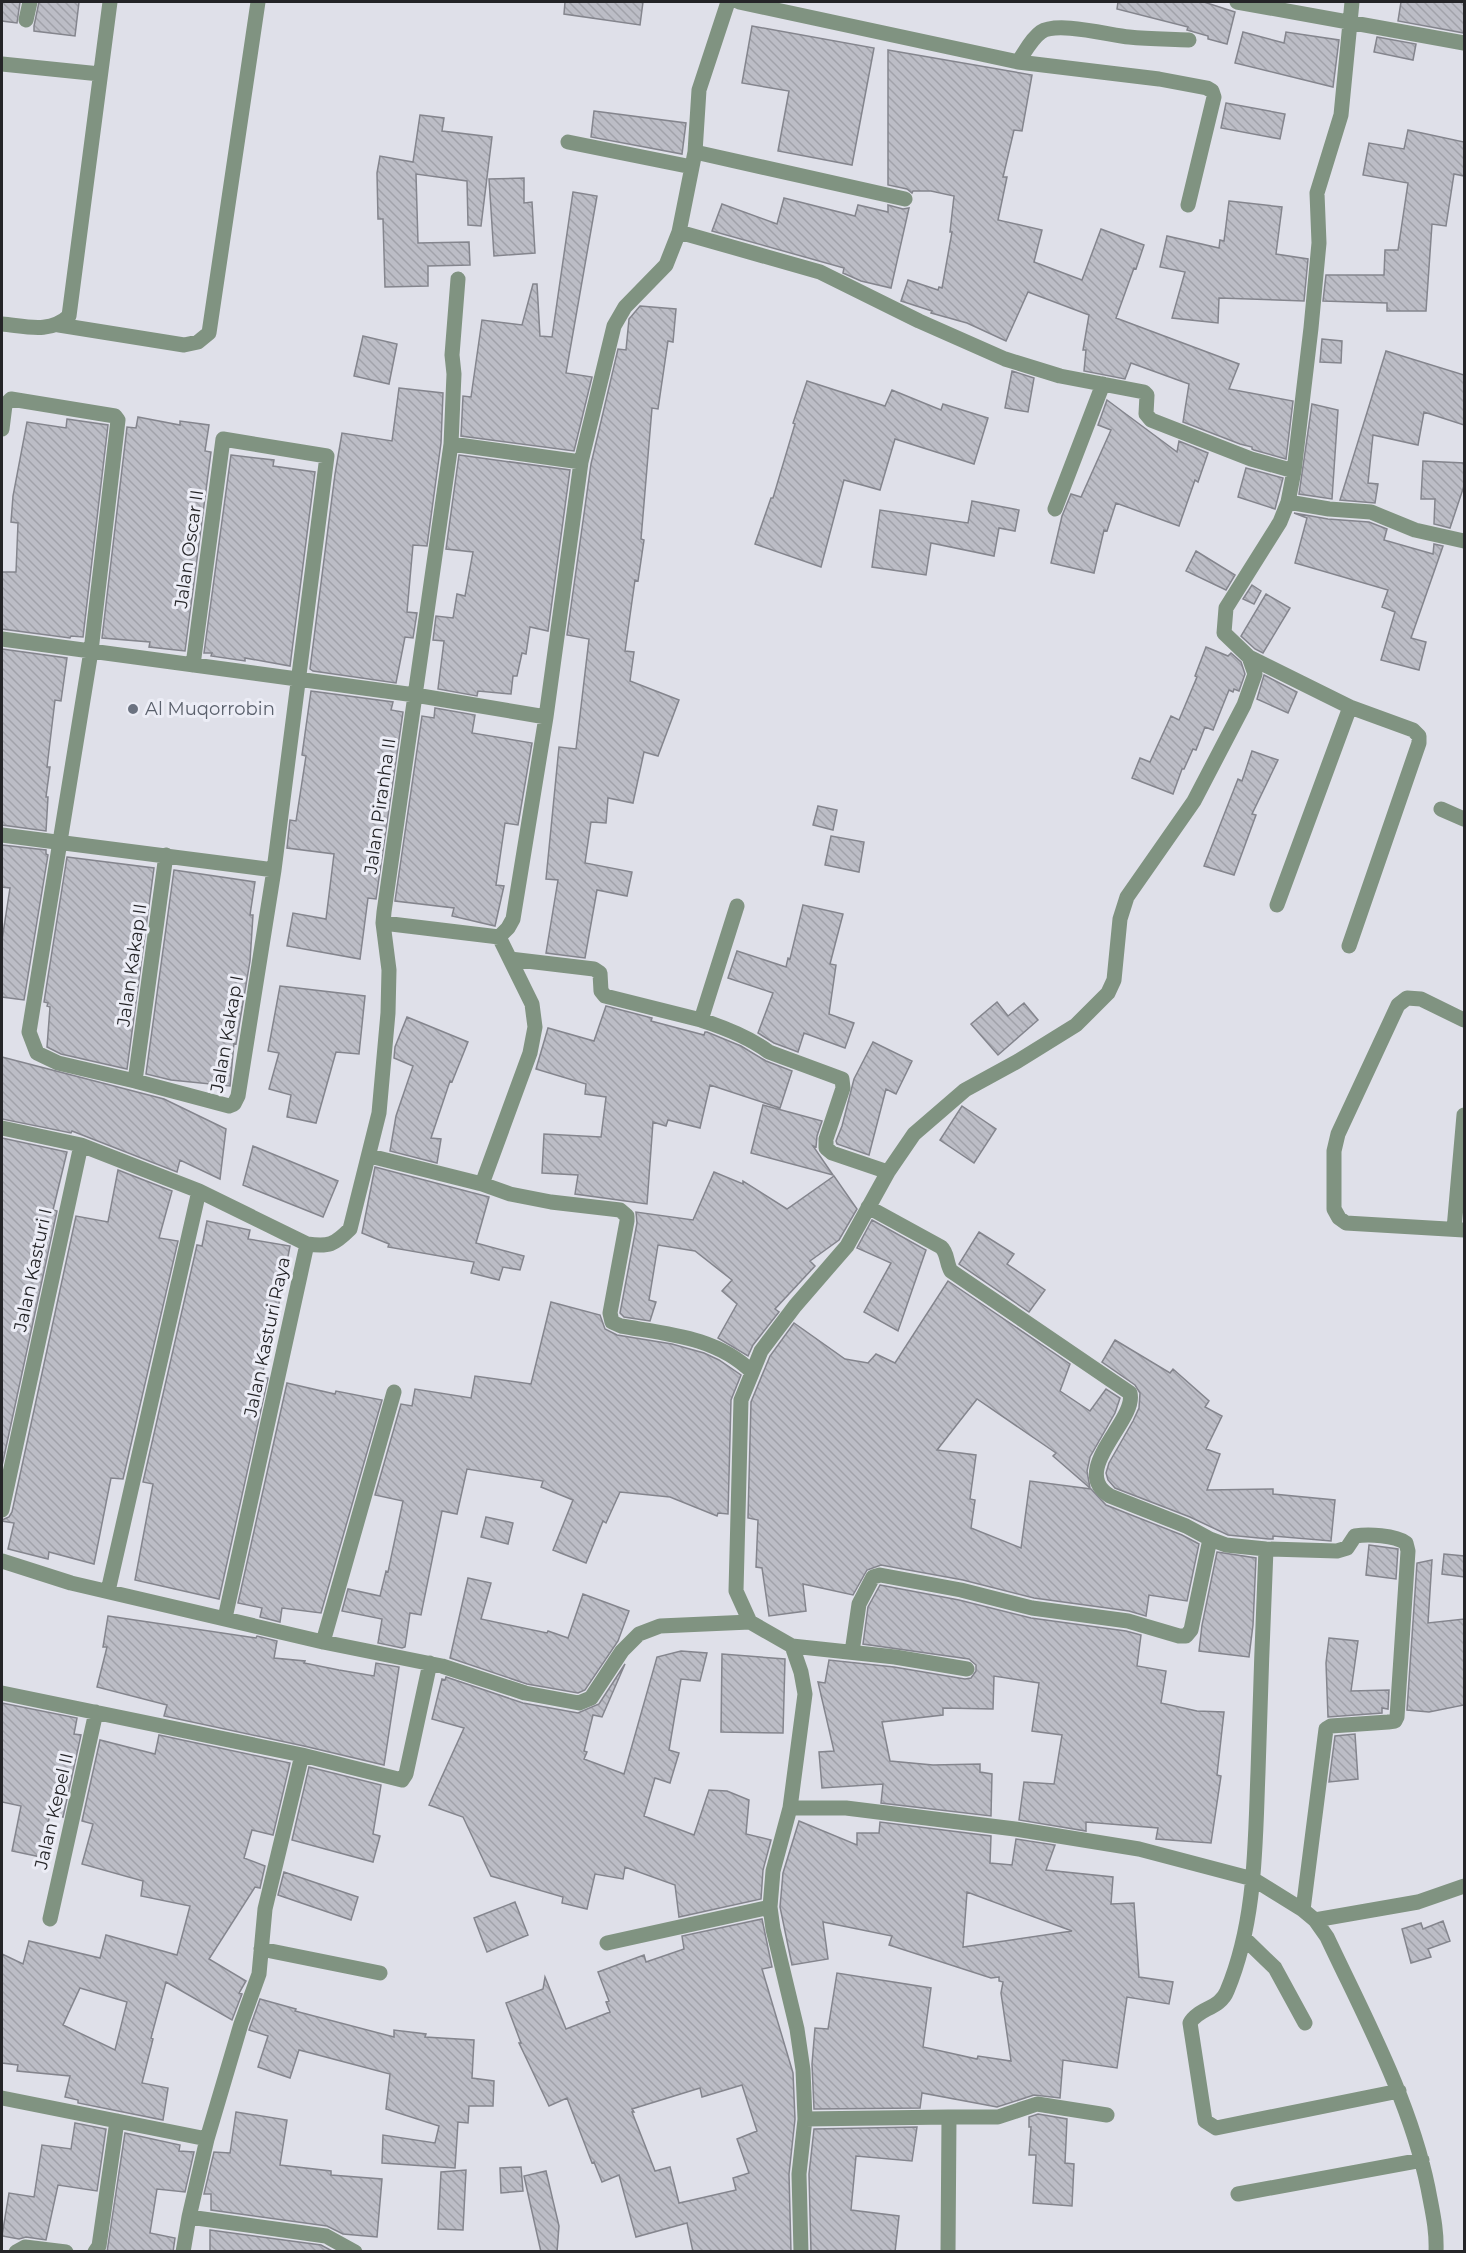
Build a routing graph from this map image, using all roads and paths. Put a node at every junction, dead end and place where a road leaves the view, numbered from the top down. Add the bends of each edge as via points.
1 (30, 2) edge
2 (110, 2) edge
3 (258, 2) edge
4 (728, 2) edge
5 (739, 2) edge
6 (1237, 2) edge
7 (1352, 2) edge
8 (26, 20) dead end
9 (1350, 23) junction
10 (1189, 40) dead end
11 (1464, 43) edge
12 (1018, 62) junction
13 (2, 64) edge
14 (100, 74) junction
15 (568, 142) dead end
16 (694, 159) junction
17 (905, 199) dead end
18 (1188, 205) dead end
19 (679, 232) junction
20 (458, 279) dead end
21 (2, 324) edge
22 (59, 325) junction
23 (1103, 384) junction
24 (2, 429) edge
25 (451, 444) junction
26 (581, 462) junction
27 (1294, 471) junction
28 (1288, 502) junction
29 (1055, 509) dead end
30 (1464, 541) edge
31 (2, 639) edge
32 (91, 651) junction
33 (1249, 657) junction
34 (193, 665) junction
35 (298, 680) junction
36 (415, 695) junction
37 (1350, 707) junction
38 (546, 717) junction
39 (1441, 809) dead end
40 (1464, 819) edge
41 (2, 835) edge
42 (61, 844) junction
43 (166, 855) junction
44 (274, 870) junction
45 (1277, 905) dead end
46 (736, 906) dead end
47 (383, 923) junction
48 (499, 937) junction
49 (1349, 946) dead end
50 (510, 959) junction
51 (701, 1020) junction
52 (1464, 1020) edge
53 (135, 1081) junction
54 (1464, 1115) edge
55 (2, 1128) edge
56 (81, 1145) junction
57 (370, 1156) junction
58 (888, 1172) junction
59 (482, 1184) junction
60 (199, 1191) junction
61 (868, 1207) junction
62 (1459, 1229) edge
63 (307, 1244) junction
64 (752, 1372) junction
65 (394, 1392) dead end
66 (2, 1510) edge
67 (1210, 1539) junction
68 (1266, 1549) junction
69 (2, 1561) edge
70 (108, 1591) junction
71 (225, 1618) junction
72 (750, 1622) junction
73 (323, 1642) junction
74 (792, 1646) junction
75 (852, 1652) junction
76 (430, 1664) junction
77 (967, 1669) dead end
78 (2, 1693) edge
79 (96, 1712) junction
80 (302, 1755) junction
81 (790, 1808) junction
82 (1253, 1879) junction
83 (1464, 1886) edge
84 (770, 1907) junction
85 (1309, 1915) junction
86 (50, 1919) dead end
87 (1244, 1938) junction
88 (607, 1943) dead end
89 (261, 1949) junction
90 (380, 1973) dead end
91 (1305, 2023) dead end
92 (1399, 2091) junction
93 (2, 2098) edge
94 (1107, 2115) dead end
95 (949, 2117) junction
96 (805, 2119) junction
97 (117, 2121) junction
98 (207, 2139) junction
99 (1422, 2160) junction
100 (1238, 2194) dead end
101 (189, 2217) junction
102 (16, 2252) edge
103 (66, 2252) edge
104 (95, 2252) edge
105 (183, 2252) edge
106 (356, 2252) edge
107 (801, 2252) edge
108 (948, 2252) edge
109 (1436, 2252) edge

1 - 8 street
2 - 14 street
3 - 22 street via 209,333 198,342 184,345
4 - 16 street via 699,90
5 - 12 street
6 - 9 street
7 - 9 street
9 - 11 street
9 - 27 street via 1341,115 1317,193 1319,243
10 - 12 street via 1051,29 1042,31
12 - 18 street via 1159,79 1212,91 1214,97
13 - 14 street
14 - 22 street via 69,316
15 - 16 street
16 - 17 street
16 - 19 street
19 - 23 street via 820,272 1005,359
19 - 26 street via 666,265 625,307 614,326
20 - 25 street, Jalan Piranha II
21 - 22 street via 42,328
23 - 27 street via 1144,392 1146,414 1151,420 1251,459
23 - 29 street
24 - 32 street via 5,405 11,399 117,417
25 - 26 street
25 - 36 street, Jalan Piranha II
26 - 38 street
27 - 28 street
28 - 30 street via 1371,512 1414,530
28 - 33 street via 1280,522 1226,608 1224,633
31 - 32 street
32 - 34 street
32 - 42 street
33 - 37 street
33 - 58 street via 1255,674 1244,705 1194,801 1127,897 1120,919 1114,980 1108,993 1076,1025 966,1090 914,1134
34 - 35 street
34 - 35 street, Jalan Oscar II via 223,439 327,456
35 - 36 street
35 - 44 street
36 - 38 street
36 - 47 street, Jalan Piranha II
37 - 45 street
37 - 49 street via 1413,730 1419,743
38 - 48 street via 513,919
39 - 40 street
41 - 42 street
42 - 43 street
42 - 53 street via 29,1032 37,1053 58,1063
43 - 44 street
43 - 53 street, Jalan Kakap II
44 - 53 street, Jalan Kakap I via 234,1104 229,1106
46 - 51 street
47 - 48 street
47 - 57 street, Jalan Piranha II via 388,1013 379,1113
48 - 50 street
50 - 51 street via 594,969 600,973 605,996
50 - 59 street via 532,1004 535,1028 530,1053
51 - 58 street via 731,1030 769,1052 842,1079 843,1088 826,1148
52 - 62 street via 1420,999 1407,998 1398,1005 1338,1134 1334,1151 1334,1209 1346,1223
54 - 62 street
55 - 56 street, Jalan Kasturi Raya
56 - 60 street, Jalan Kasturi Raya
56 - 66 street, Jalan Kasturi I
57 - 59 street
57 - 63 street, Jalan Piranha II via 350,1229 325,1247
58 - 61 street
59 - 64 street via 520,1196 624,1212 627,1221 610,1313 612,1322 696,1339 740,1360
60 - 63 street, Jalan Kasturi Raya
60 - 70 street
61 - 64 street via 848,1246 795,1306 761,1351
61 - 67 street via 941,1247 951,1271 1130,1393 1129,1404 1098,1462 1097,1481 1102,1491
63 - 71 street, Jalan Kasturi Raya
64 - 72 street via 741,1400 736,1591
65 - 73 street
67 - 68 street via 1226,1545
67 - 75 street via 1191,1630 1186,1636 1128,1621 1032,1608 880,1575 873,1577 859,1604
68 - 82 street
68 - 85 street via 1342,1551 1354,1536 1364,1535 1403,1541 1408,1546 1397,1717 1388,1722 1326,1729
69 - 70 street
70 - 71 street
71 - 73 street
72 - 74 street
72 - 76 street via 660,1626 639,1634 622,1651 591,1698 579,1703 525,1693
73 - 76 street
74 - 75 street
74 - 81 street via 805,1694
75 - 77 street
76 - 80 street via 402,1780
78 - 79 street
79 - 80 street
79 - 86 street, Jalan Kepel II
80 - 89 street via 265,1908
81 - 82 street via 846,1808 1015,1829 1139,1849
81 - 84 street via 772,1871
82 - 85 street
82 - 87 street
83 - 85 street via 1418,1902
84 - 88 street
84 - 96 street via 797,2030
85 - 92 street via 1326,1937
87 - 91 street via 1275,1968
87 - 92 street via 1227,1993 1190,2023 1205,2121 1216,2128
89 - 90 street
89 - 98 street via 259,1974
92 - 99 street
93 - 97 street
94 - 95 street via 1037,2104 998,2117
95 - 96 street
95 - 108 street
96 - 107 street via 799,2174
97 - 98 street
97 - 104 street via 99,2247
98 - 101 street
99 - 100 street
99 - 109 street via 1437,2230
101 - 105 street
101 - 106 street via 326,2236
102 - 103 street via 25,2247

